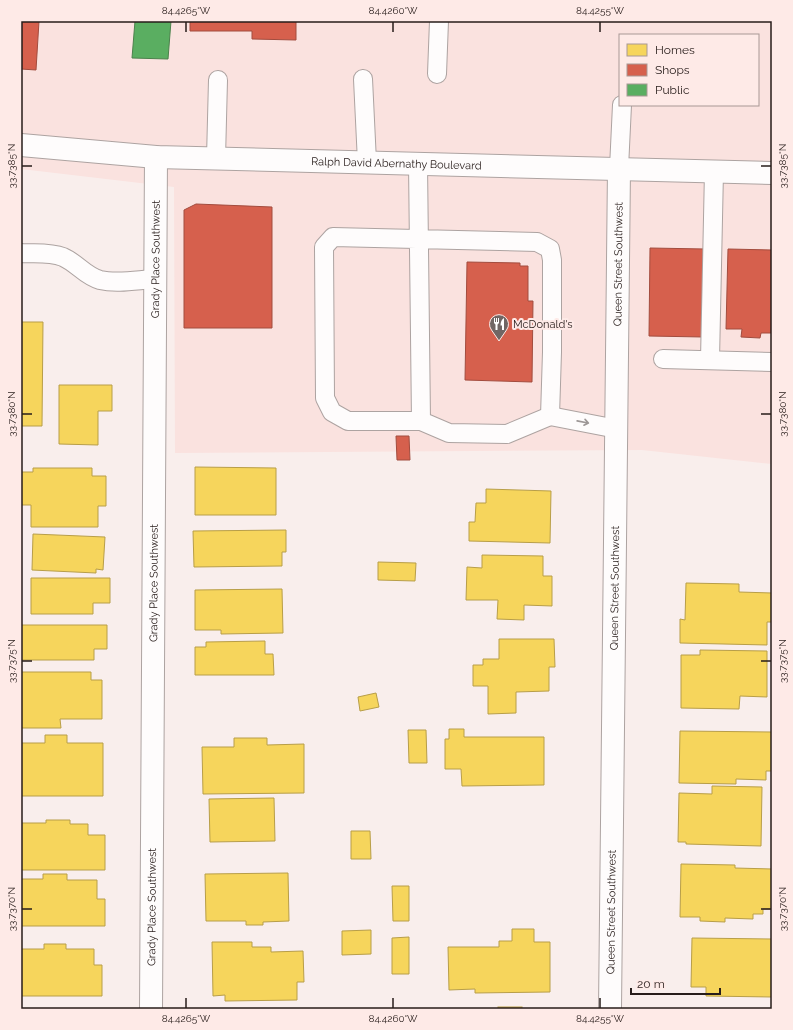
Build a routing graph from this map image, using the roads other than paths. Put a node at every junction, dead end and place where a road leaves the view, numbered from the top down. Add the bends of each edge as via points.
1 (439, 21) edge
2 (437, 74) dead end
3 (364, 79) dead end
4 (218, 80) dead end
5 (622, 106) edge
6 (21, 146) edge
7 (156, 157) junction
8 (216, 158) junction
9 (367, 162) junction
10 (418, 163) junction
11 (619, 168) junction
12 (714, 171) junction
13 (772, 173) edge
14 (418, 239) junction
15 (21, 253) edge
16 (155, 279) junction
17 (663, 359) dead end
18 (710, 360) junction
19 (772, 362) edge
20 (550, 416) junction
21 (420, 421) junction
22 (616, 429) junction
23 (151, 1009) edge
24 (610, 1009) edge

1 - 2 lane
3 - 9 lane
4 - 8 lane
5 - 11 lane
6 - 7 street, Ralph David Abernathy Boulevard
7 - 8 street, Ralph David Abernathy Boulevard
7 - 16 street, Grady Place Southwest
8 - 9 street, Ralph David Abernathy Boulevard
9 - 10 street, Ralph David Abernathy Boulevard
10 - 11 street, Ralph David Abernathy Boulevard
10 - 14 lane
11 - 12 street, Ralph David Abernathy Boulevard
11 - 22 street, Queen Street Southwest
12 - 13 street, Ralph David Abernathy Boulevard
12 - 18 lane
14 - 20 lane via 537,242 550,248
14 - 21 lane
14 - 21 lane via 333,237 324,247 325,398 332,412 348,421
15 - 16 lane via 54,254 65,258 90,277 100,280
16 - 23 street, Grady Place Southwest
17 - 18 lane
18 - 19 lane
20 - 21 lane via 507,434 449,433
20 -> 22 lane
22 - 24 street, Queen Street Southwest

